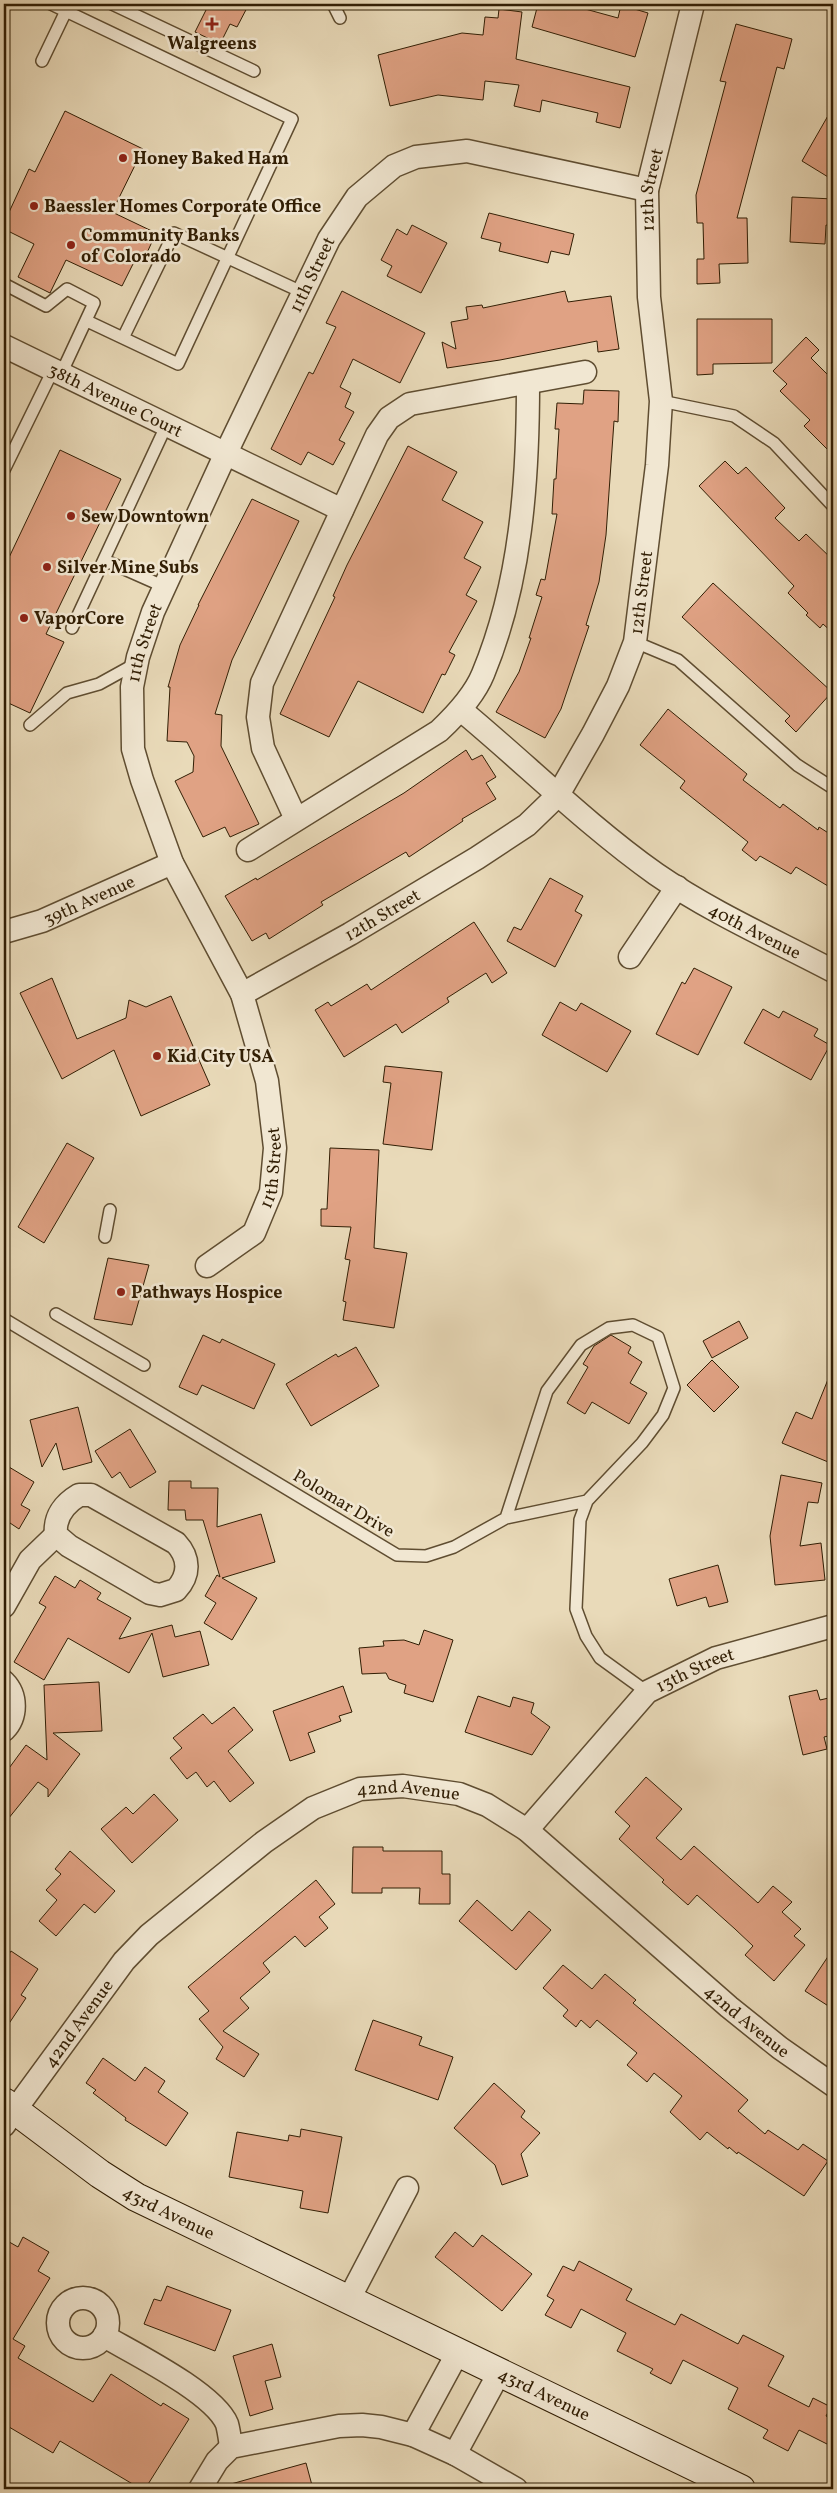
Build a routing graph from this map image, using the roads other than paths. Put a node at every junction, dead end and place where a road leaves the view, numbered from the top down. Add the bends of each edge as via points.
1 (51, 4) edge
2 (112, 4) edge
3 (333, 4) edge
4 (693, 4) edge
5 (66, 11) junction
6 (340, 18) dead end
7 (42, 61) dead end
8 (254, 71) dead end
9 (647, 190) junction
10 (227, 258) junction
11 (4, 284) edge
12 (304, 293) junction
13 (87, 321) junction
14 (123, 338) junction
15 (4, 346) edge
16 (57, 372) junction
17 (585, 372) dead end
18 (528, 384) junction
19 (661, 401) junction
20 (166, 424) junction
21 (226, 453) junction
22 (4, 470) edge
23 (833, 506) edge
24 (342, 510) junction
25 (104, 560) junction
26 (164, 587) junction
27 (72, 628) dead end
28 (635, 642) junction
29 (136, 663) junction
30 (461, 710) junction
31 (30, 726) dead end
32 (833, 788) edge
33 (558, 795) junction
34 (296, 819) junction
35 (248, 850) dead end
36 (172, 863) junction
37 (677, 887) junction
38 (4, 932) edge
39 (630, 958) dead end
40 (833, 971) edge
41 (242, 994) junction
42 (110, 1210) dead end
43 (106, 1236) dead end
44 (207, 1266) dead end
45 (56, 1314) dead end
46 (4, 1319) edge
47 (144, 1365) dead end
48 (587, 1501) junction
49 (506, 1518) junction
50 (56, 1535) junction
51 (4, 1606) edge
52 (833, 1626) edge
53 (4, 1682) edge
54 (647, 1692) junction
55 (4, 1730) edge
56 (527, 1830) junction
57 (833, 2084) edge
58 (8, 2112) edge
59 (406, 2188) dead end
60 (349, 2299) junction
61 (104, 2336) dead end
62 (458, 2352) junction
63 (499, 2373) junction
64 (413, 2435) junction
65 (231, 2447) junction
66 (455, 2454) junction
67 (505, 2487) edge
68 (200, 2489) edge
69 (740, 2489) edge

1 - 5 lane
2 - 8 lane
3 - 6 lane
4 - 9 street, 12th Street
5 - 7 lane
5 - 10 lane via 292,120
9 - 12 street, 11th Street via 466,150 416,157 394,166 357,197 330,239
9 - 19 street, 12th Street via 649,297
10 - 12 lane
10 - 14 lane via 174,233
10 - 14 lane via 178,364
11 - 13 lane via 46,306 68,290 94,303
12 - 21 street, 11th Street
13 - 14 lane
13 - 16 lane
15 - 16 street, 38th Avenue Court
16 - 20 street, 38th Avenue Court
16 - 22 lane
17 - 18 street
18 - 24 street via 410,404 389,418 377,435
18 - 30 street via 528,456 520,533 506,600 483,676
19 - 23 lane via 734,416 774,443
19 - 28 street, 12th Street via 657,465
20 - 21 street, 38th Avenue Court
20 - 25 lane
21 - 24 street, 38th Avenue Court
21 - 26 street, 11th Street
24 - 34 street via 262,683 258,717 264,748
25 - 26 lane
25 - 27 lane
26 - 29 street, 11th Street
28 - 32 lane via 678,660 796,765
28 - 33 street, 12th Street via 594,734
29 - 31 lane via 100,684 67,693
29 - 36 street, 11th Street via 132,687 133,749
30 - 33 street, 40th Avenue
30 - 34 street via 439,731
33 - 37 street, 40th Avenue
33 - 41 street, 12th Street via 527,825 477,858
34 - 35 street
36 - 38 street, 39th Avenue via 42,921
36 - 41 street, 11th Street
37 - 39 street
37 - 40 street, 40th Avenue
41 - 44 street, 11th Street via 267,1081 272,1111 275,1148 271,1192 254,1232
42 - 43 lane
45 - 47 lane
46 - 49 lane, Polomar Drive via 397,1555 426,1556 454,1547
48 - 49 lane, Polomar Drive
48 - 49 lane via 642,1443 663,1415 674,1388 658,1337 633,1325 609,1328 582,1345 547,1391
48 - 54 lane via 580,1520 576,1609 586,1636 600,1658
50 - 50 street via 69,1546 150,1593 160,1595 176,1590 186,1574 187,1563 176,1543 91,1495 79,1495 68,1501 57,1518
50 - 51 street via 30,1560
52 - 54 street, 13th Street via 716,1658
53 - 55 street via 14,1705
54 - 56 street, 13th Street
56 - 57 street, 42nd Avenue via 729,2007 780,2048
56 - 58 street, 42nd Avenue via 487,1805 459,1794 403,1786 360,1789 313,1808 264,1842 149,1934 124,1961
58 - 60 street, 43rd Avenue via 136,2197
59 - 60 street
60 - 62 street, 43rd Avenue
61 - 65 street via 204,2398 226,2424
62 - 63 street, 43rd Avenue
62 - 64 street
63 - 66 street
63 - 69 street, 43rd Avenue
64 - 65 street via 381,2427 339,2426
64 - 66 street
65 - 68 street
66 - 67 street

